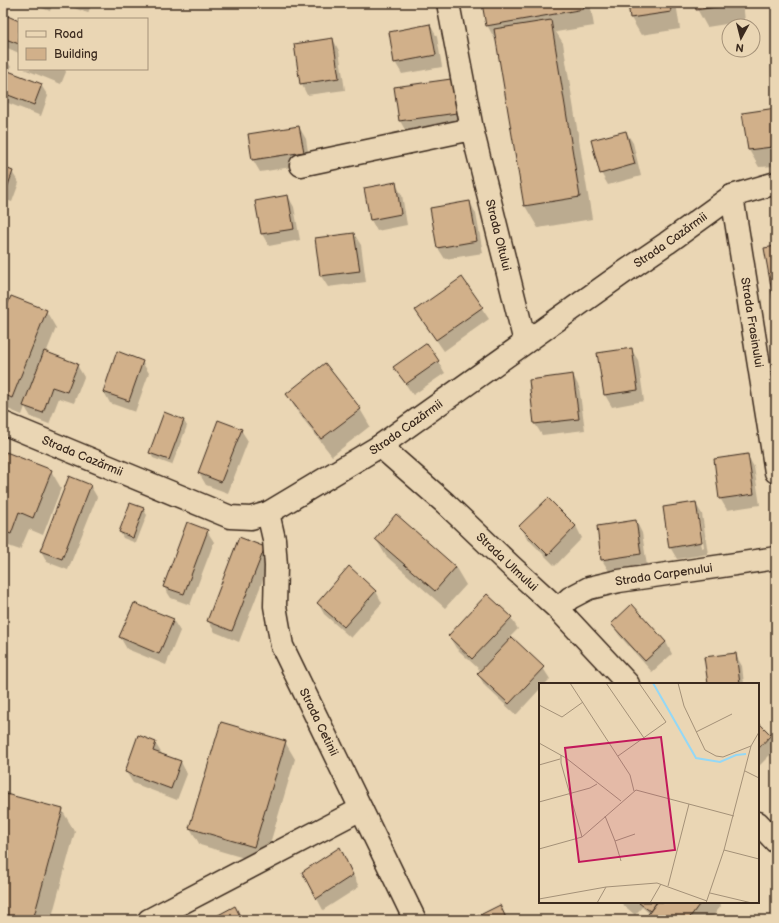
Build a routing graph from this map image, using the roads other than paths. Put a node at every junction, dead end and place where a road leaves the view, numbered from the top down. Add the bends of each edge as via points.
1 (448, 3) edge
2 (472, 129) junction
3 (301, 165) dead end
4 (776, 183) edge
5 (732, 196) junction
6 (525, 342) junction
7 (3, 424) edge
8 (380, 446) junction
9 (776, 472) edge
10 (268, 513) junction
11 (776, 558) edge
12 (558, 609) junction
13 (627, 683) edge
14 (361, 809) junction
15 (759, 824) edge
16 (776, 842) edge
17 (149, 920) edge
18 (415, 920) edge

1 - 2 street, Strada Oltului
2 - 3 street
2 - 6 street, Strada Oltului
4 - 5 street, Strada Cazărmii
5 - 6 street, Strada Cazărmii
5 - 9 street, Strada Frasinului
6 - 8 street, Strada Cazărmii
7 - 10 street, Strada Cazărmii via 230,517 251,518
8 - 10 street, Strada Cazărmii
8 - 12 street, Strada Ulmului
10 - 14 street, Strada Cetinii via 274,539 275,606 282,646
11 - 12 street, Strada Carpenului via 604,584 570,598
12 - 13 street, Strada Ulmului
14 - 17 street
14 - 18 street, Strada Cetinii
15 - 16 street

